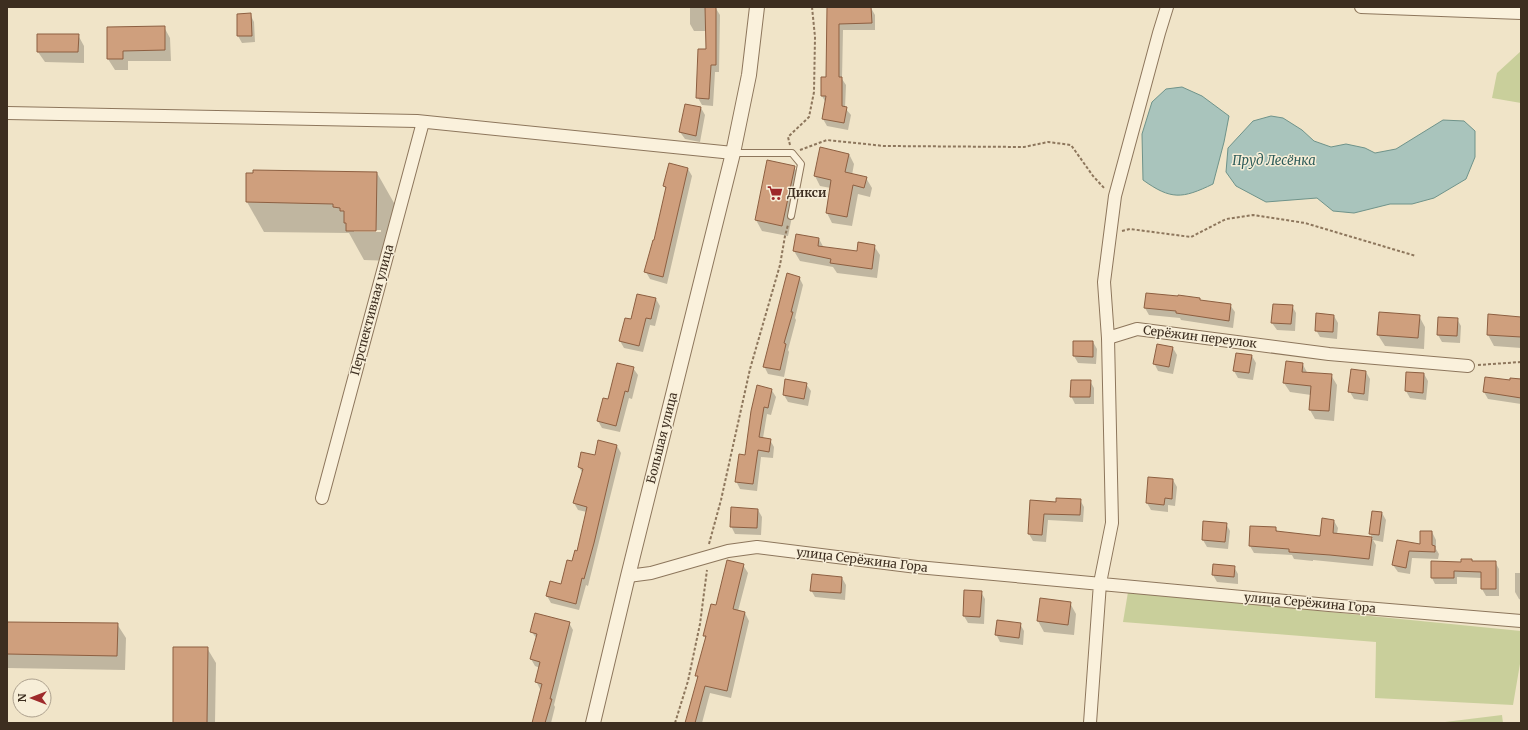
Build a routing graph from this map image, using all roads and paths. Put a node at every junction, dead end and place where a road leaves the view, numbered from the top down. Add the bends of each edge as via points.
1 (757, 7) edge
2 (812, 7) edge
3 (1167, 7) edge
4 (1361, 7) edge
5 (1521, 13) edge
6 (7, 113) edge
7 (423, 122) junction
8 (808, 147) dead end
9 (733, 153) junction
10 (792, 153) junction
11 (1115, 196) junction
12 (791, 216) joint
13 (1110, 236) junction
14 (1416, 256) dead end
15 (1108, 338) junction
16 (1521, 362) edge
17 (1468, 366) joint
18 (322, 498) dead end
19 (709, 546) dead end
20 (708, 565) dead end
21 (628, 576) junction
22 (1100, 583) junction
23 (1521, 621) edge
24 (593, 723) edge
25 (675, 723) edge
26 (1090, 723) edge

1 - 9 street, Большая улица via 749,75
2 - 10 path via 815,37 814,92 809,116 788,137
3 - 11 street
4 - 5 street
6 - 7 street
7 - 9 street
7 - 18 street, Перспективная улица
8 - 11 path via 826,140 892,146 1024,147 1048,142 1071,145 1093,176 1108,193
9 - 10 lane
9 - 21 street, Большая улица
10 - 12 lane via 801,164
11 - 13 street
12 - 19 path via 780,266 750,369
13 - 14 path via 1130,229 1191,237 1226,219 1253,215 1305,223
13 - 15 street via 1104,282
15 - 17 street, Серёжин переулок via 1137,329 1329,354
15 - 22 street via 1112,523
16 - 17 path
20 - 25 path via 700,624 688,681
21 - 22 street, улица Серёжина Гора via 651,573 728,551 757,547 916,567
21 - 24 street, Большая улица
22 - 23 street, улица Серёжина Гора
22 - 26 street

